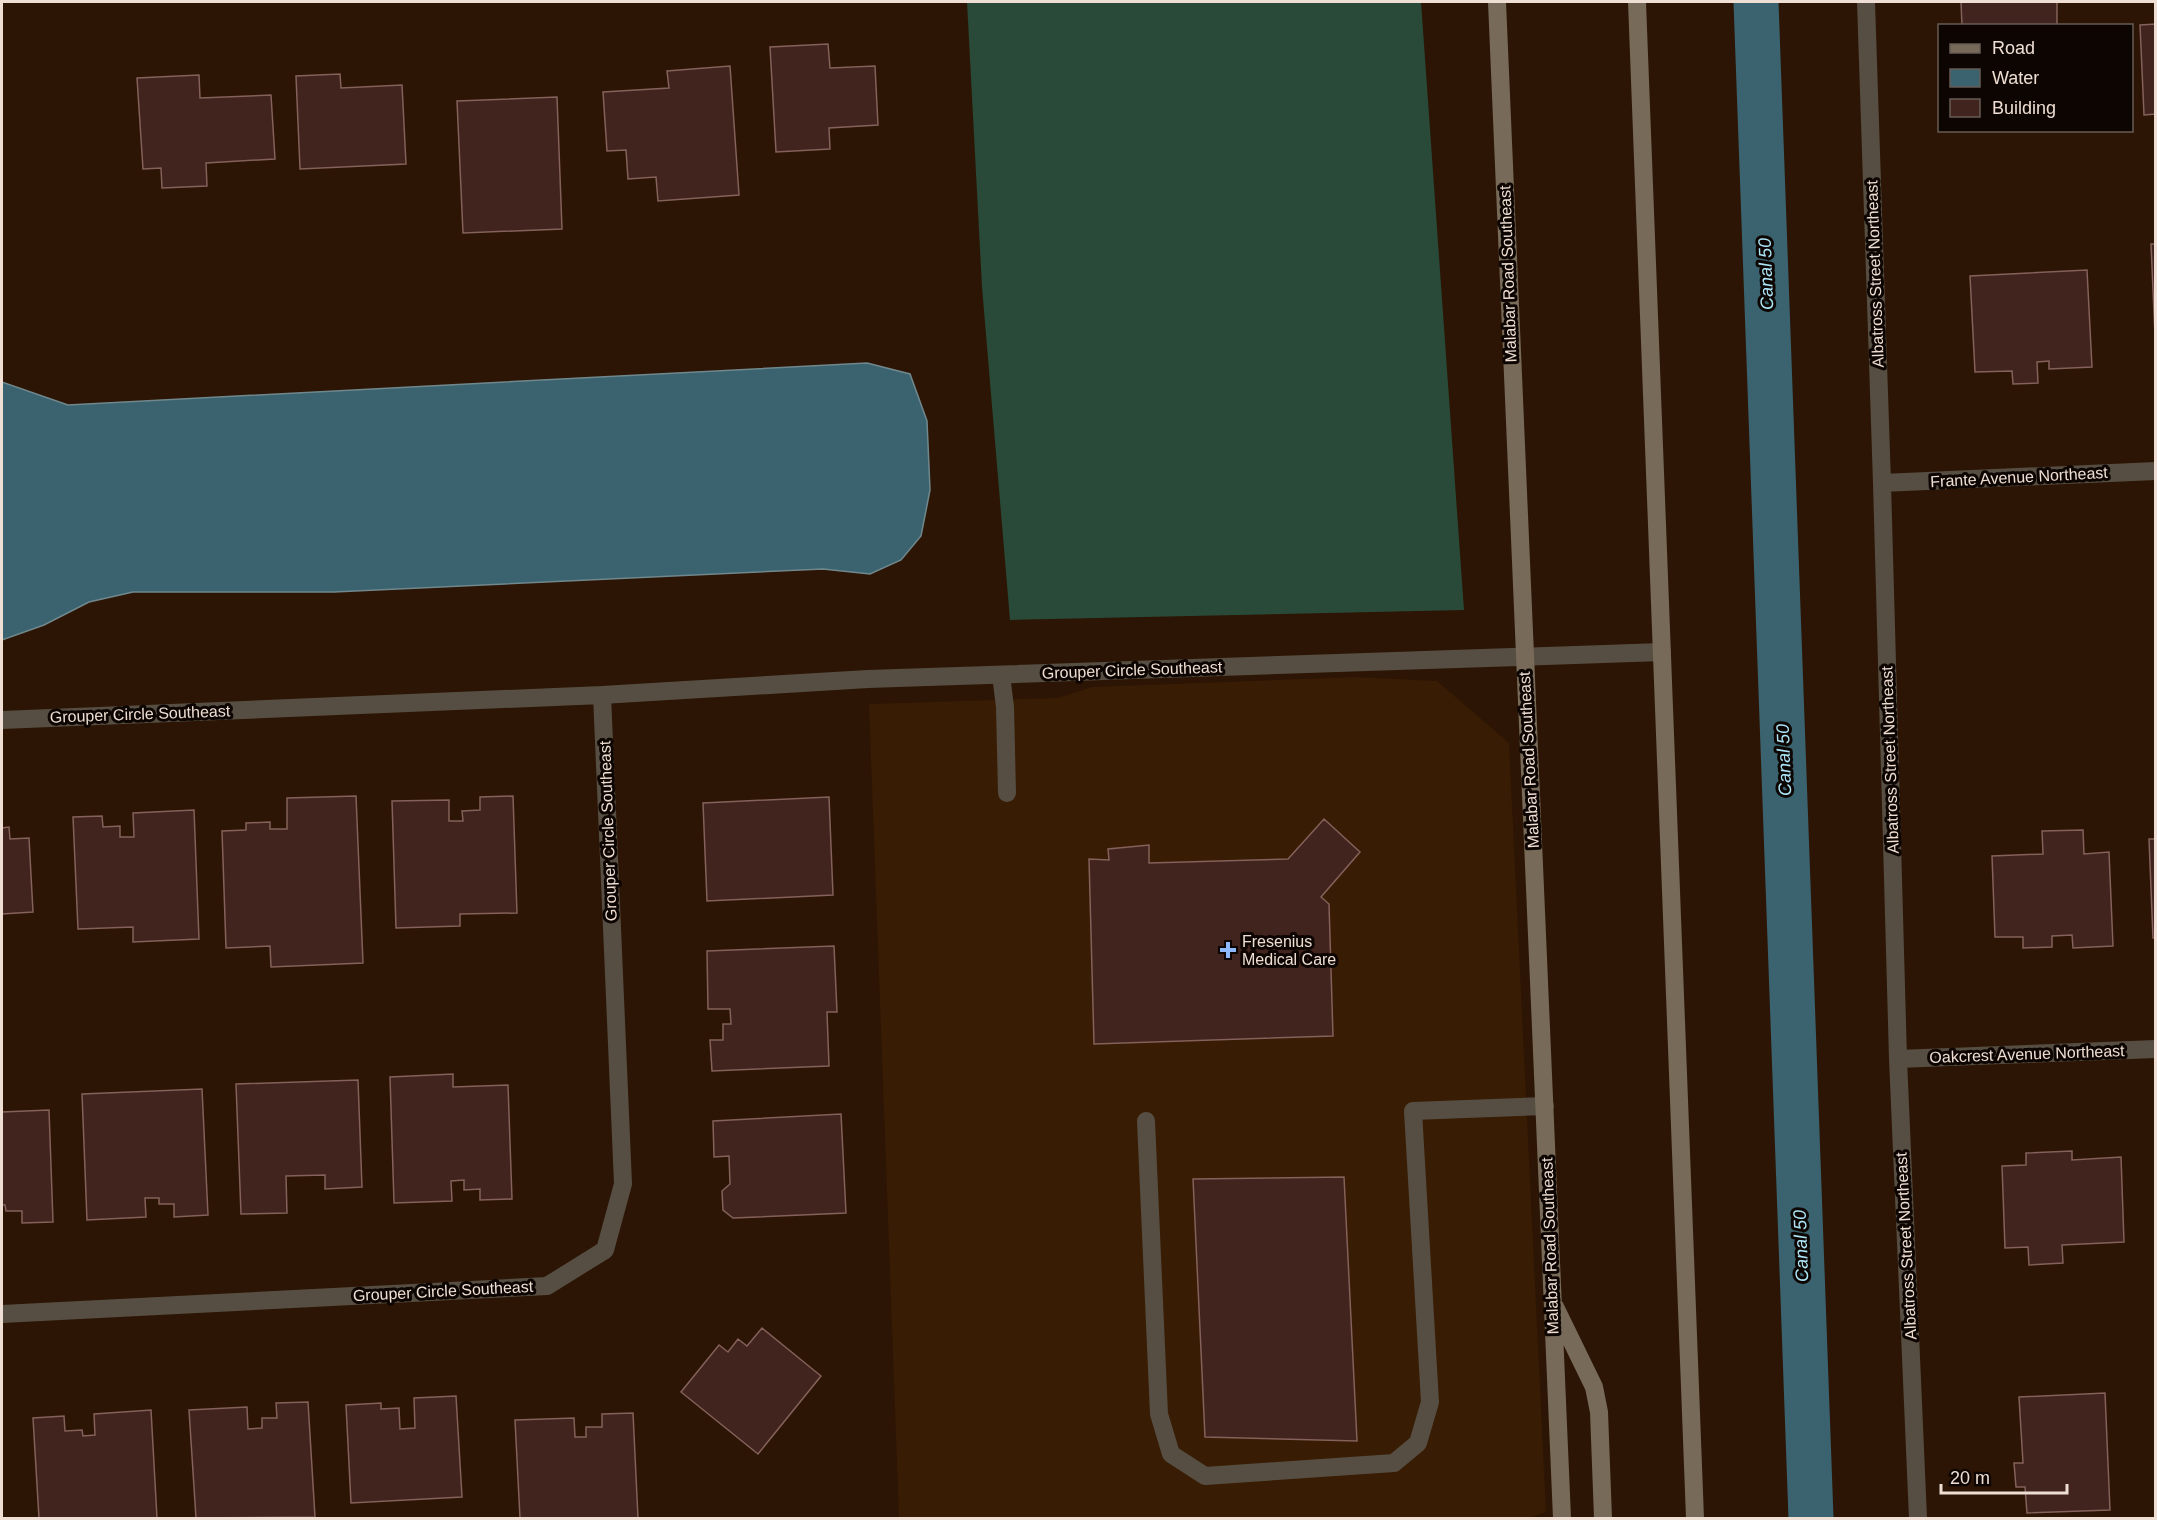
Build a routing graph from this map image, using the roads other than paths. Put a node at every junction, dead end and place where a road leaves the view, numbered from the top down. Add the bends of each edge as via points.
1 (1497, 2) edge
2 (1637, 2) edge
3 (1866, 2) edge
4 (2156, 471) edge
5 (1882, 483) junction
6 (1662, 652) junction
7 (1524, 657) junction
8 (1000, 675) junction
9 (602, 695) junction
10 (2, 720) edge
11 (1007, 793) dead end
12 (2156, 1049) edge
13 (1898, 1059) junction
14 (1545, 1106) junction
15 (1146, 1121) dead end
16 (1552, 1300) junction
17 (2, 1314) edge
18 (1562, 1518) edge
19 (1603, 1518) edge
20 (1695, 1518) edge
21 (1918, 1518) edge

1 - 7 main road, Malabar Road Southeast
2 - 6 main road
3 - 5 street, Albatross Street Northeast
4 - 5 street, Frante Avenue Northeast
5 - 13 street, Albatross Street Northeast
6 - 7 street, Grouper Circle Southeast
6 - 20 main road
7 - 8 street, Grouper Circle Southeast
7 - 14 main road, Malabar Road Southeast
8 - 9 street, Grouper Circle Southeast
8 - 11 street via 1005,707
9 - 10 street, Grouper Circle Southeast
9 - 17 street, Grouper Circle Southeast via 623,1184 605,1250 547,1286
12 - 13 street, Oakcrest Avenue Northeast
13 - 21 street, Albatross Street Northeast
14 - 15 street via 1413,1111 1430,1402 1418,1443 1394,1463 1205,1476 1171,1454 1159,1414
14 - 16 main road, Malabar Road Southeast
16 - 18 main road, Malabar Road Southeast
16 - 19 main road via 1594,1387 1599,1412

